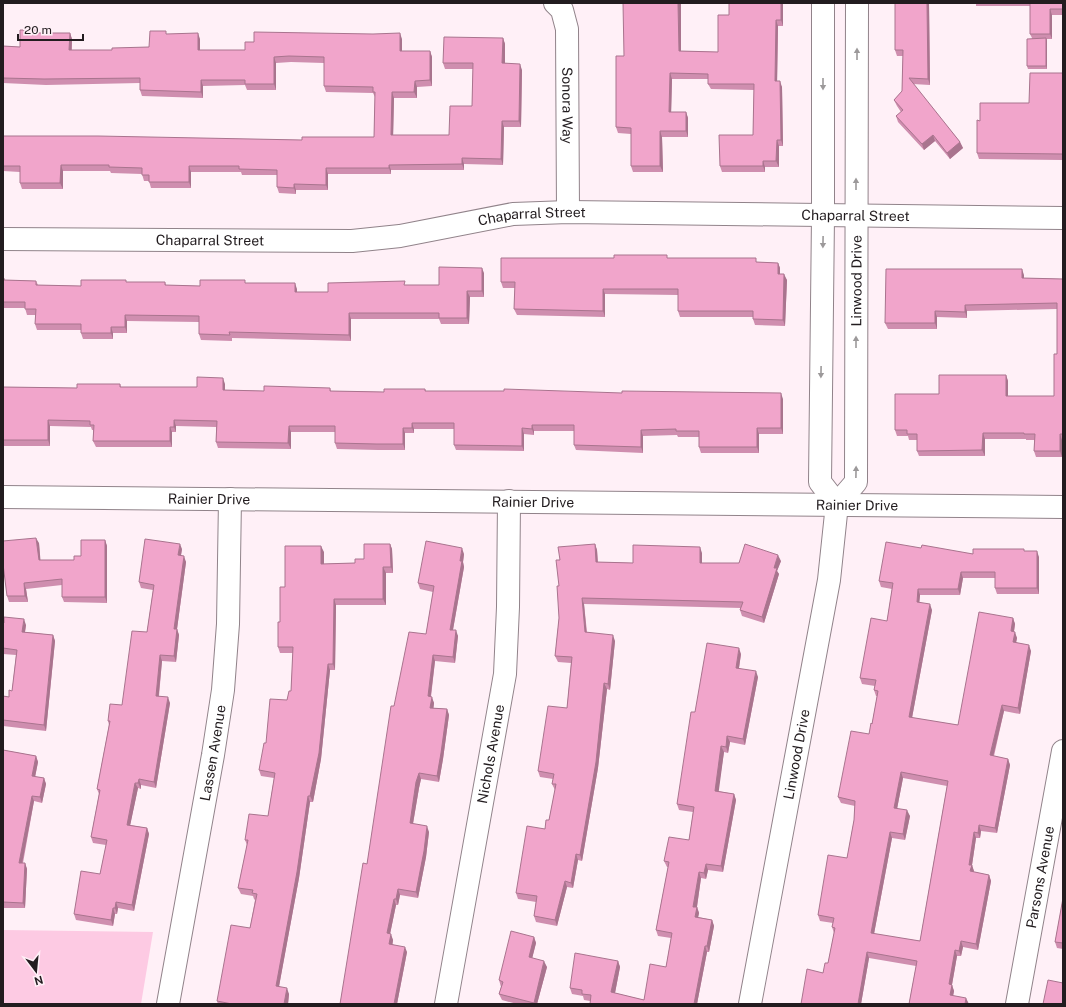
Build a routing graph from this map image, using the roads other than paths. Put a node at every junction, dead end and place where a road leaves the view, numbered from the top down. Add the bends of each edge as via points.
1 (555, 3) edge
2 (822, 3) edge
3 (857, 3) edge
4 (568, 212) junction
5 (856, 215) junction
6 (823, 216) junction
7 (1063, 218) edge
8 (3, 238) edge
9 (3, 497) edge
10 (230, 499) junction
11 (509, 501) junction
12 (837, 504) junction
13 (1063, 507) edge
14 (1063, 751) edge
15 (168, 1004) edge
16 (446, 1004) edge
17 (750, 1004) edge
18 (1017, 1004) edge

1 - 4 street, Sonora Way via 562,10 567,29
2 -> 6 street
5 -> 3 street, Linwood Drive
4 - 6 street, Chaparral Street
4 - 8 street, Chaparral Street via 505,215 400,236 352,241
5 - 6 street, Chaparral Street
5 - 7 street, Chaparral Street
12 -> 5 street, Linwood Drive via 856,482
6 -> 12 street via 820,482
9 - 10 street, Rainier Drive
10 - 11 street, Rainier Drive
10 - 15 street, Lassen Avenue via 229,592 223,690
11 - 12 street, Rainier Drive
11 - 16 street, Nichols Avenue via 505,674
12 - 13 street, Rainier Drive
12 - 17 street, Linwood Drive via 829,580
14 - 18 street, Parsons Avenue

